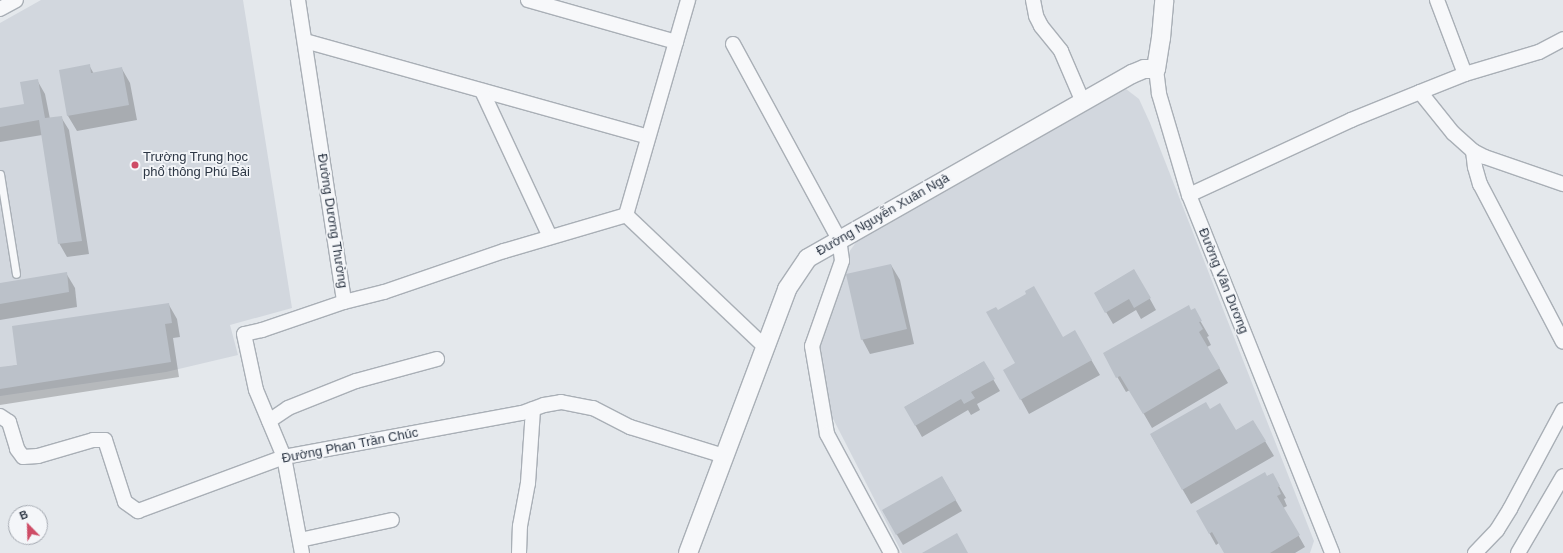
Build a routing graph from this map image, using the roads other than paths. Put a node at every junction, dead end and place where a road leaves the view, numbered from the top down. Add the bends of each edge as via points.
1 (16, 0) edge
2 (298, 0) edge
3 (528, 0) edge
4 (688, 0) edge
5 (1033, 0) edge
6 (1164, 0) edge
7 (1437, 0) edge
8 (0, 9) edge
9 (1563, 39) edge
10 (304, 41) junction
11 (676, 42) junction
12 (733, 44) dead end
13 (1156, 69) junction
14 (1465, 74) junction
15 (482, 91) junction
16 (1420, 92) junction
17 (1083, 102) junction
18 (648, 137) junction
19 (1473, 151) junction
20 (0, 174) edge
21 (1563, 184) edge
22 (1, 193) edge
23 (1189, 195) junction
24 (626, 215) junction
25 (550, 237) junction
26 (839, 239) junction
27 (16, 274) dead end
28 (344, 302) junction
29 (1563, 342) edge
30 (765, 347) junction
31 (437, 359) dead end
32 (533, 409) junction
33 (1563, 410) edge
34 (0, 416) edge
35 (269, 422) junction
36 (724, 456) junction
37 (284, 457) junction
38 (1563, 476) edge
39 (392, 520) dead end
40 (301, 546) edge
41 (519, 553) edge
42 (688, 553) edge
43 (891, 553) edge
44 (1332, 553) edge
45 (1475, 553) edge
46 (1518, 553) edge

1 - 8 street
2 - 10 street, Đường Dương Thưởng
3 - 11 street
4 - 11 street
5 - 17 street via 1036,16 1061,51
6 - 13 street, Đường Vân Dương
7 - 14 street
9 - 14 street via 1525,57
10 - 15 street
10 - 28 street, Đường Dương Thưởng
11 - 18 street
12 - 26 street
13 - 17 street, Đường Nguyễn Xuân Ngà via 1144,69 1132,74
13 - 23 street, Đường Vân Dương via 1161,101
14 - 16 street
15 - 18 street
15 - 25 street
16 - 19 street via 1453,133
16 - 23 street
17 - 26 street, Đường Nguyễn Xuân Ngà
18 - 24 street
19 - 21 street
19 - 29 street via 1480,184
20 - 22 lane
22 - 27 lane
23 - 44 street, Đường Vân Dương
24 - 25 street
24 - 30 street
25 - 28 street via 448,272
26 - 30 street, Đường Nguyễn Xuân Ngà via 808,258 787,288
26 - 43 street via 842,261 812,346 826,434
28 - 35 street, Đường Dương Thưởng via 244,334 256,390
30 - 36 street, Đường Nguyễn Xuân Ngà
31 - 35 street via 356,381 288,408
32 - 36 street, Đường Phan Trần Chúc via 561,402 593,408 630,427
32 - 37 street, Đường Phan Trần Chúc
32 - 41 street via 528,483 520,526
33 - 45 street via 1510,510 1497,530
34 - 37 street, Đường Phan Trần Chúc via 9,422 16,449 23,457 38,456 94,440 105,440 125,502 138,511
35 - 37 street, Đường Dương Thưởng
36 - 42 street, Đường Nguyễn Xuân Ngà
37 - 40 street, Đường Dương Thưởng
38 - 46 street
39 - 40 street

